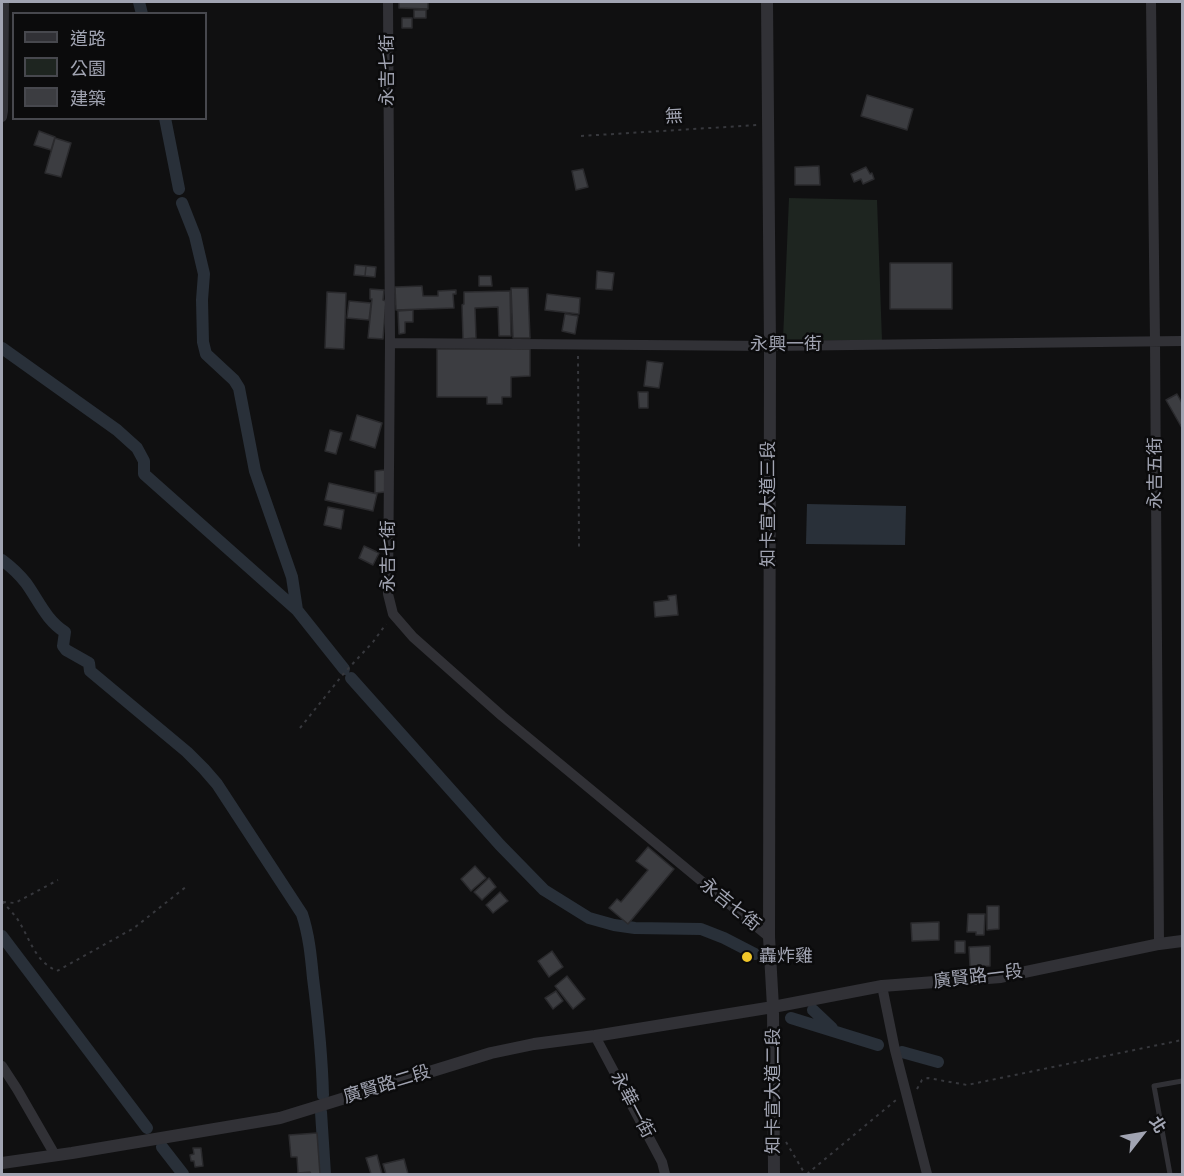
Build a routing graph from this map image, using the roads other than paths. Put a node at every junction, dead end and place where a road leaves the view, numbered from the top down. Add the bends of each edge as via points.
1 (4, 2) edge
2 (387, 2) edge
3 (767, 2) edge
4 (1151, 2) edge
5 (2, 117) edge
6 (1155, 341) junction
7 (1182, 341) edge
8 (390, 343) junction
9 (770, 345) junction
10 (769, 938) junction
11 (1182, 941) edge
12 (1159, 944) junction
13 (882, 986) junction
14 (773, 1007) junction
15 (595, 1036) junction
16 (2, 1066) edge
17 (1182, 1081) edge
18 (55, 1155) junction
19 (2, 1163) edge
20 (665, 1174) edge
21 (774, 1174) edge
22 (927, 1174) edge
23 (1170, 1174) edge

1 - 5 street
2 - 8 street, 永吉七街
3 - 9 street, 知卡宣大道三段
4 - 6 street, 永吉五街
6 - 7 street, 永興一街
6 - 9 street, 永興一街
6 - 12 street, 永吉五街
8 - 9 street, 永興一街
8 - 10 street, 永吉七街 via 388,594 393,614 413,637 502,716
9 - 10 street, 知卡宣大道三段
10 - 14 street, 知卡宣大道三段
11 - 12 street, 廣賢路一段
12 - 13 street, 廣賢路一段 via 1001,977
13 - 14 street, 廣賢路一段
13 - 22 street
14 - 15 street, 廣賢路二段
14 - 21 street, 知卡宣大道二段
15 - 18 street, 廣賢路二段 via 491,1053 280,1118
15 - 20 street, 永華一街
16 - 18 street
17 - 23 lane via 1154,1086
18 - 19 street, 廣賢路二段

